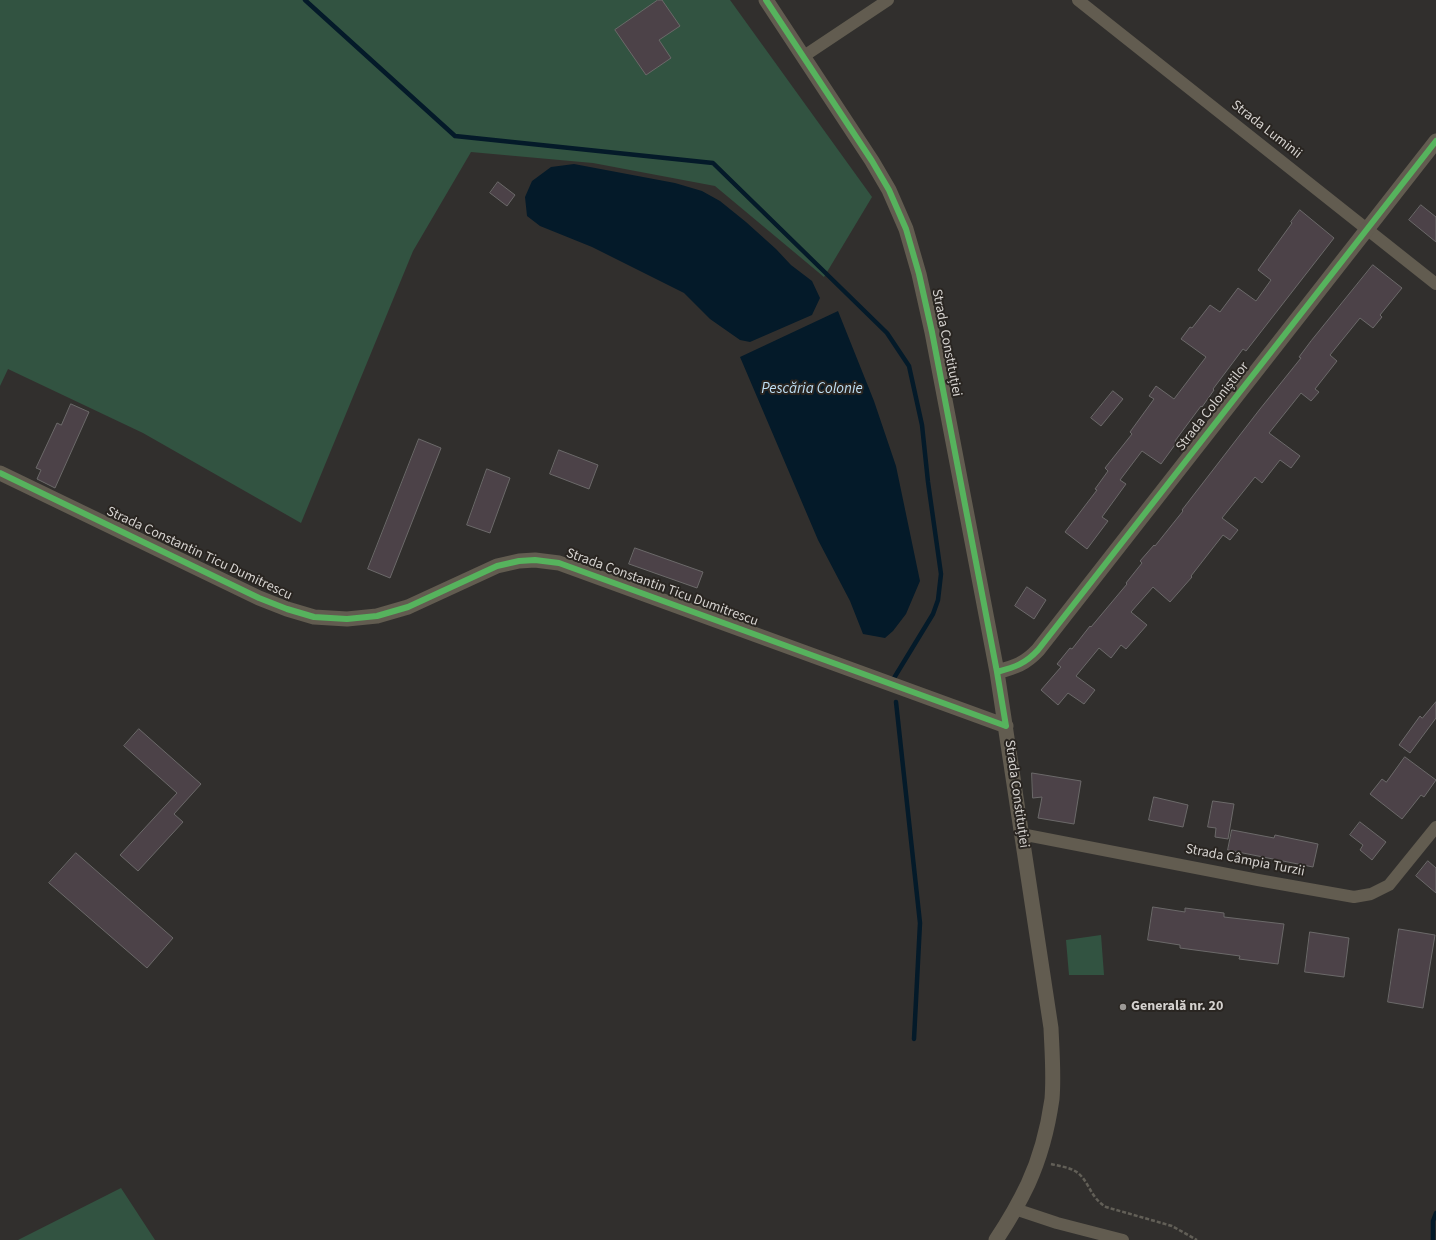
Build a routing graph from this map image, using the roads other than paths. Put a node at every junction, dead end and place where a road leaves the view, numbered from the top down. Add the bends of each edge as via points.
1 (766, 0) edge
2 (888, 0) edge
3 (1078, 0) edge
4 (804, 56) junction
5 (1436, 141) edge
6 (1367, 229) junction
7 (1436, 284) edge
8 (0, 474) edge
9 (997, 672) junction
10 (1006, 726) junction
11 (1436, 827) edge
12 (1021, 834) junction
13 (1015, 1209) junction
14 (996, 1240) edge
15 (1122, 1240) edge

1 - 4 street, Strada Constituției
2 - 4 street
3 - 6 street, Strada Luminii
4 - 9 street, Strada Constituției via 886,184 906,229 932,332
5 - 6 street, Strada Coloniștilor
6 - 7 street, Strada Luminii
6 - 9 street, Strada Coloniștilor via 1038,650 1029,660
8 - 10 street, Strada Constantin Ticu Dumitrescu via 259,598 314,617 347,619 377,616 408,607 497,566 535,560 559,563
9 - 10 street, Strada Constituției
10 - 12 street, Strada Constituției
11 - 12 street, Strada Câmpia Turzii via 1389,885 1371,894 1354,897
12 - 13 street, Strada Constituției via 1051,1028 1054,1068 1052,1099 1038,1160
13 - 14 street, Strada Constituției
13 - 15 street via 1056,1223

